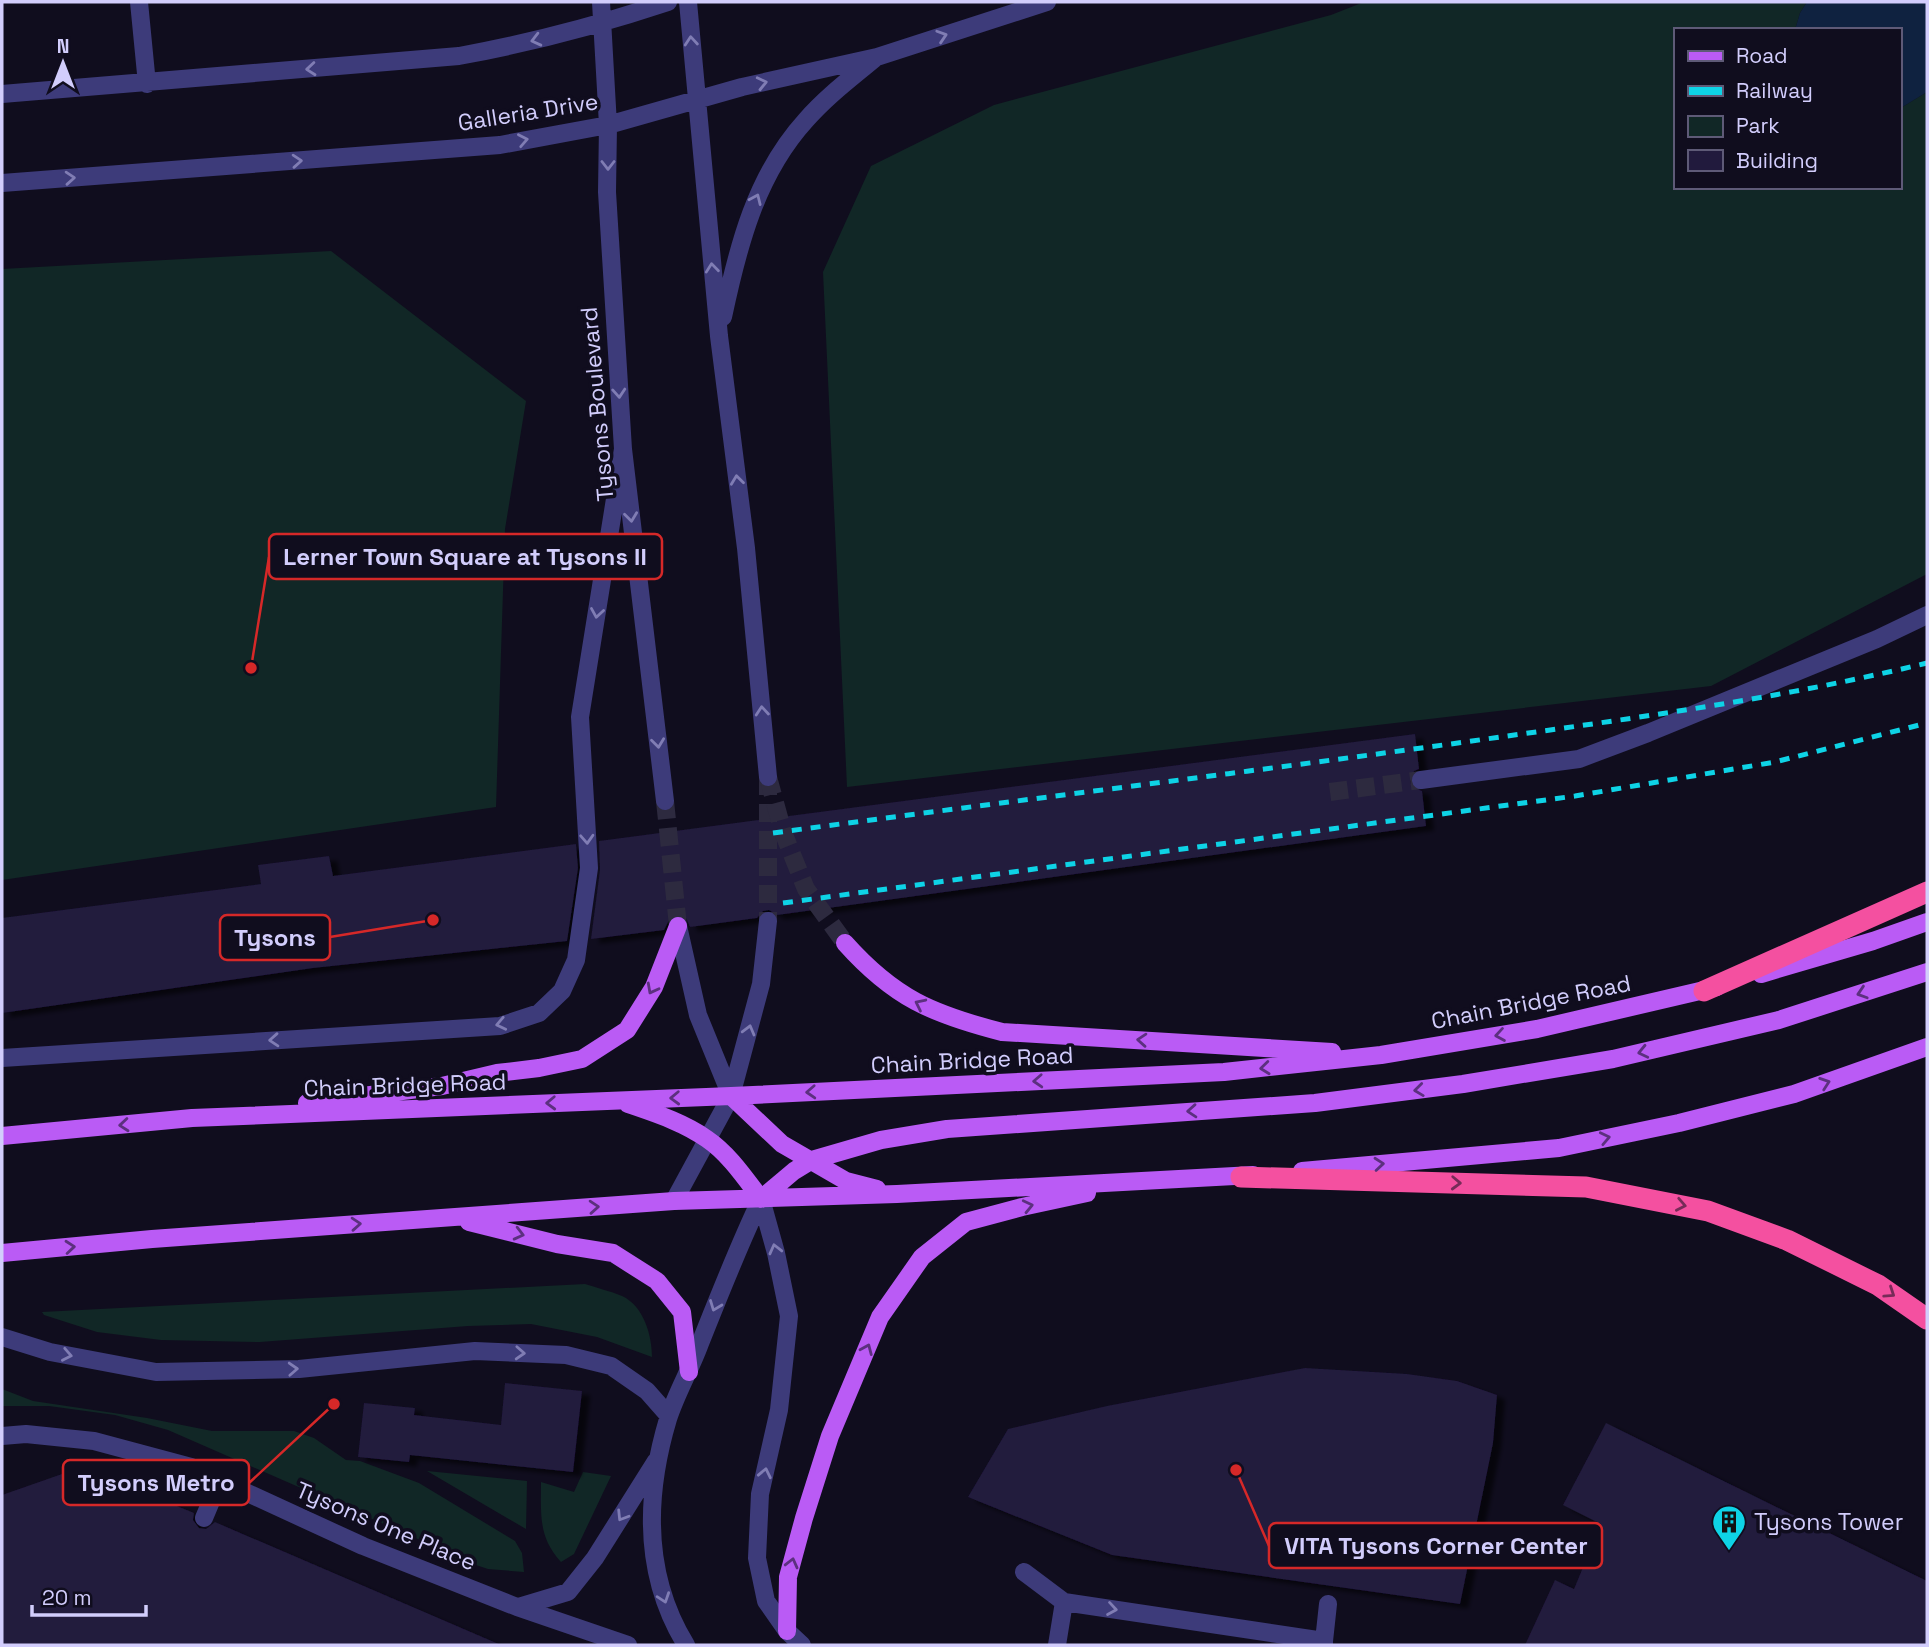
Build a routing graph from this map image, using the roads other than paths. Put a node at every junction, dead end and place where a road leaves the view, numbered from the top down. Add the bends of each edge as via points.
1 (139, 2) edge
2 (601, 2) edge
3 (667, 2) edge
4 (688, 2) edge
5 (1047, 2) edge
6 (603, 24) junction
7 (877, 57) junction
8 (147, 83) junction
9 (2, 94) edge
10 (696, 100) junction
11 (608, 125) junction
12 (2, 183) edge
13 (719, 336) junction
14 (623, 449) junction
15 (1927, 615) edge
16 (768, 777) dead end
17 (1421, 780) tunnel mouth
18 (665, 801) tunnel mouth
19 (1927, 892) edge
20 (768, 921) tunnel mouth
21 (1927, 922) edge
22 (678, 926) joint
23 (845, 943) tunnel mouth
24 (1927, 972) edge
25 (1704, 991) junction
26 (1927, 1047) edge
27 (1381, 1055) junction
28 (2, 1058) edge
29 (732, 1096) junction
30 (619, 1101) junction
31 (192, 1118) junction
32 (2, 1136) edge
33 (709, 1140) junction
34 (812, 1160) junction
35 (1241, 1177) junction
36 (1140, 1182) junction
37 (897, 1194) junction
38 (761, 1199) junction
39 (674, 1201) junction
40 (452, 1217) junction
41 (2, 1253) edge
42 (1927, 1319) edge
43 (2, 1337) edge
44 (689, 1372) junction
45 (669, 1416) junction
46 (2, 1436) edge
47 (658, 1458) junction
48 (220, 1480) junction
49 (204, 1518) dead end
50 (1024, 1572) dead end
51 (1063, 1602) junction
52 (1328, 1604) dead end
53 (517, 1607) junction
54 (787, 1631) junction
55 (1324, 1643) edge
56 (628, 1645) edge
57 (686, 1645) edge
58 (802, 1645) edge
59 (1057, 1645) edge

1 - 8 street
2 - 6 street, Tysons Boulevard
3 - 6 street
10 -> 4 street
7 -> 5 street, Galleria Drive
6 -> 8 street via 459,56
6 - 11 street, Tysons Boulevard
10 -> 7 street, Galleria Drive
13 -> 7 street via 744,231 768,175 804,122
8 - 9 street
10 - 11 street, Galleria Drive
13 -> 10 street
12 -> 11 street, Galleria Drive via 500,145
11 -> 14 street, Tysons Boulevard via 607,191
16 -> 13 street
14 -> 18 street, Tysons Boulevard
14 -> 28 street via 580,717 589,868 576,960 562,991 539,1013 500,1026
15 - 17 street via 1578,759
19 - 25 highway
29 -> 20 street via 761,984
21 - 25 main road, Chain Bridge Road
22 - 29 street via 698,1015
22 -> 31 main road via 654,987 626,1030 582,1059 442,1086
27 -> 23 main road via 1002,1032 955,1020 912,1001 868,969
24 -> 34 main road via 1779,1020 1613,1059 1315,1102 947,1129 881,1140
25 -> 27 main road, Chain Bridge Road via 1537,1029
35 -> 26 main road via 1559,1148 1794,1094
27 -> 29 main road, Chain Bridge Road via 1224,1072
29 -> 30 main road, Chain Bridge Road
29 - 33 street
29 - 34 main road via 782,1144
30 -> 31 main road, Chain Bridge Road
30 - 33 main road via 671,1119
31 -> 32 main road, Chain Bridge Road
33 - 38 main road
33 - 39 street
34 - 37 main road via 846,1181
34 - 38 main road
35 - 36 main road
35 -> 42 highway via 1586,1187 1707,1210 1810,1251 1878,1285
36 - 37 main road
54 -> 36 main road via 788,1577 830,1436 880,1317 922,1257 966,1222
37 - 38 main road
38 - 39 main road
38 -> 44 street
54 -> 38 street via 766,1601 757,1558 760,1494 779,1410 789,1316
40 -> 39 main road
41 -> 40 main road
40 -> 44 main road via 613,1253 657,1281 682,1312
43 -> 45 street via 50,1352 156,1372 299,1369 475,1350 566,1355 611,1366 647,1391
44 - 45 street
45 - 47 street
46 - 48 street, Tysons One Place via 94,1441 191,1467
47 -> 53 street via 568,1592
47 -> 57 street via 651,1526 655,1572 673,1624
48 - 49 street
48 - 53 street, Tysons One Place via 363,1546
50 - 51 street
51 -> 55 street
51 - 59 street
52 - 55 street
53 - 56 street, Tysons One Place
54 - 58 street

